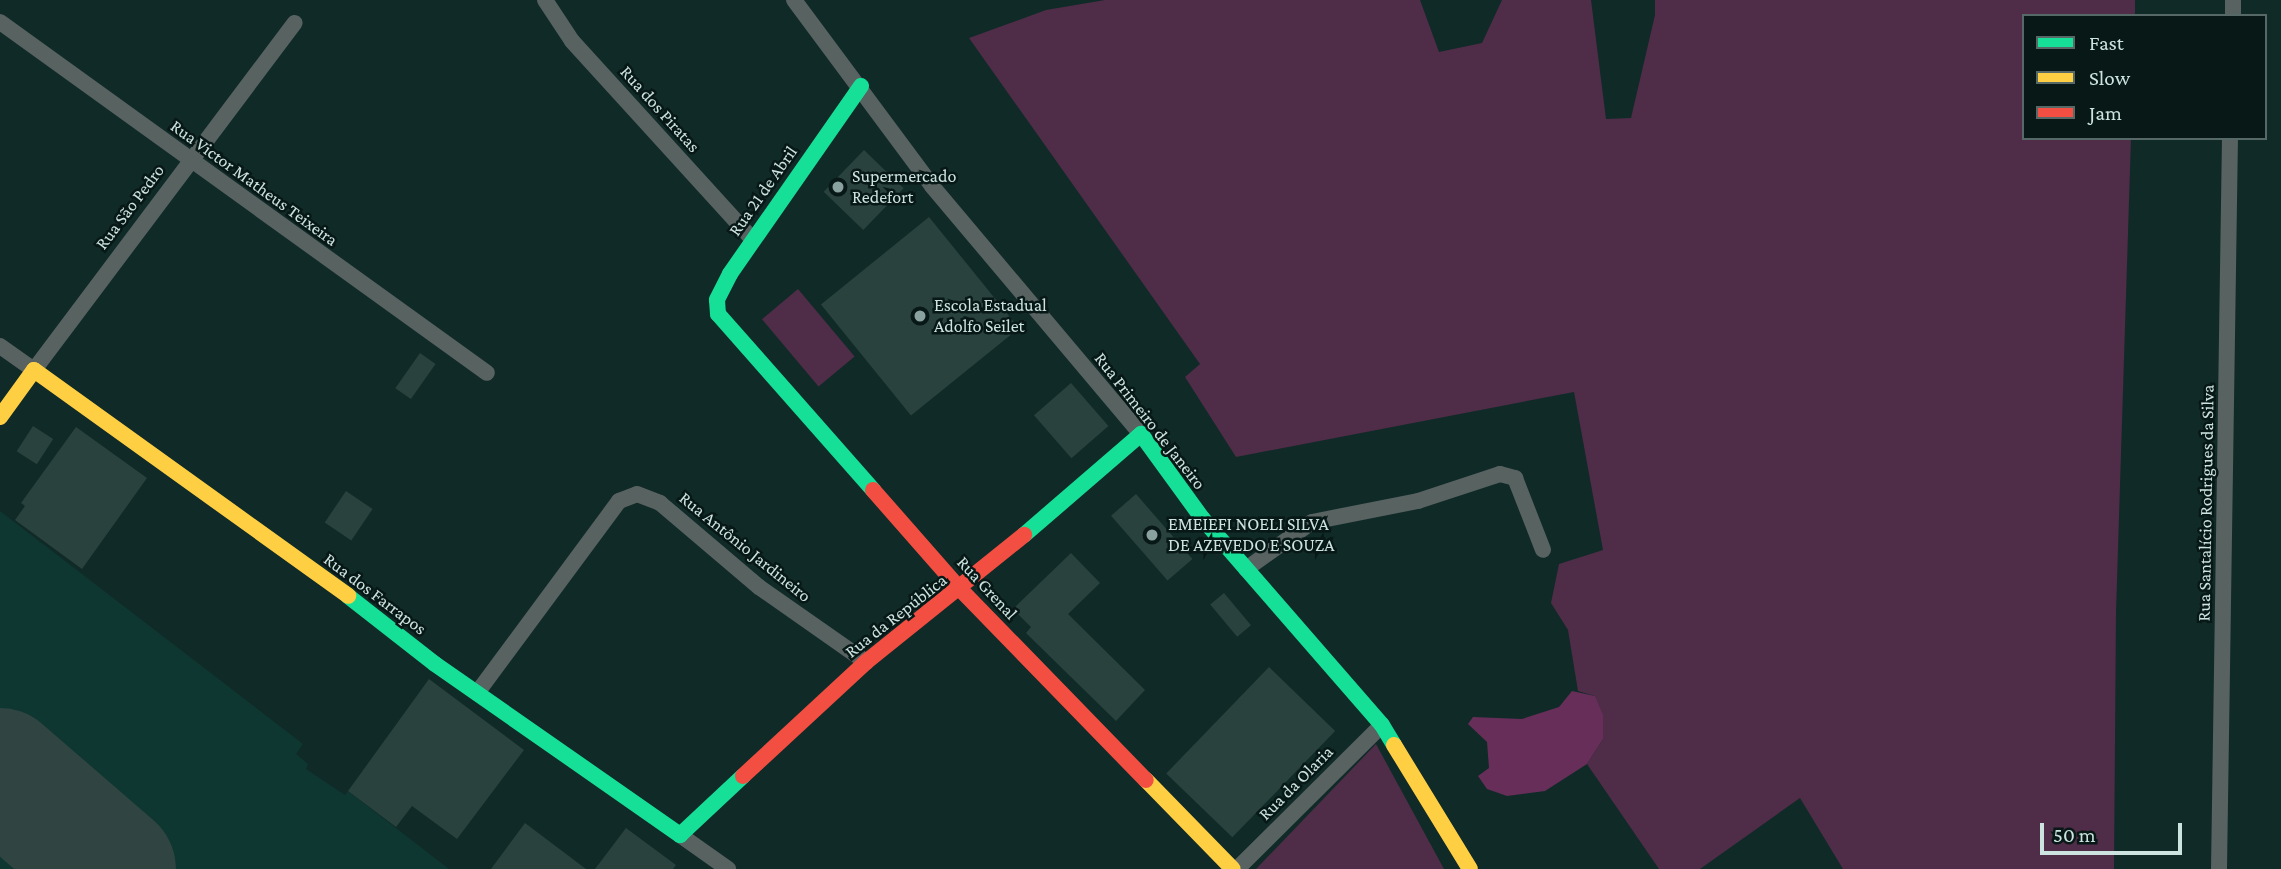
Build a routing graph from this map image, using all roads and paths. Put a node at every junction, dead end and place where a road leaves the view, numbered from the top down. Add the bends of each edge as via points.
1 (545, 0) edge
2 (794, 0) edge
3 (0, 22) edge
4 (295, 23) dead end
5 (861, 86) junction
6 (2230, 140) edge
7 (189, 161) junction
8 (752, 239) junction
9 (724, 323) joint
10 (0, 346) edge
11 (34, 370) junction
12 (487, 373) dead end
13 (0, 417) edge
14 (1141, 434) junction
15 (1543, 550) dead end
16 (1246, 569) junction
17 (961, 590) junction
18 (866, 662) junction
19 (477, 694) junction
20 (1382, 725) junction
21 (680, 835) junction
22 (728, 869) edge
23 (1235, 869) edge
24 (1470, 869) edge
25 (2219, 869) edge

1 - 8 street, Rua dos Piratas via 572,41
2 - 5 street, Rua Primeiro de Janeiro
3 - 7 street, Rua Victor Matheus Teixeira
4 - 7 street, Rua São Pedro
5 - 8 street, Rua 21 de Abril
5 - 14 street, Rua Primeiro de Janeiro via 932,186
6 - 25 street, Rua Santalício Rodrigues da Silva
7 - 11 street, Rua São Pedro
7 - 12 street, Rua Victor Matheus Teixeira
8 - 9 street, Rua 21 de Abril via 717,300
9 - 17 street, Rua Grenal
10 - 11 street, Rua dos Farrapos
11 - 13 street, Rua São Pedro
11 - 19 street, Rua dos Farrapos
14 - 16 street, Rua Primeiro de Janeiro
14 - 17 street, Rua da República
15 - 16 street via 1515,478 1500,474 1418,501 1312,522
16 - 20 street, Rua Primeiro de Janeiro
17 - 18 street, Rua da República
17 - 23 street, Rua Grenal
18 - 19 street, Rua Antônio Jardineiro via 759,587 660,503 637,494 619,501
18 - 21 street, Rua da República
19 - 21 street, Rua dos Farrapos
20 - 23 street, Rua da Olaria
20 - 24 street, Rua Primeiro de Janeiro
21 - 22 street, Rua dos Farrapos

